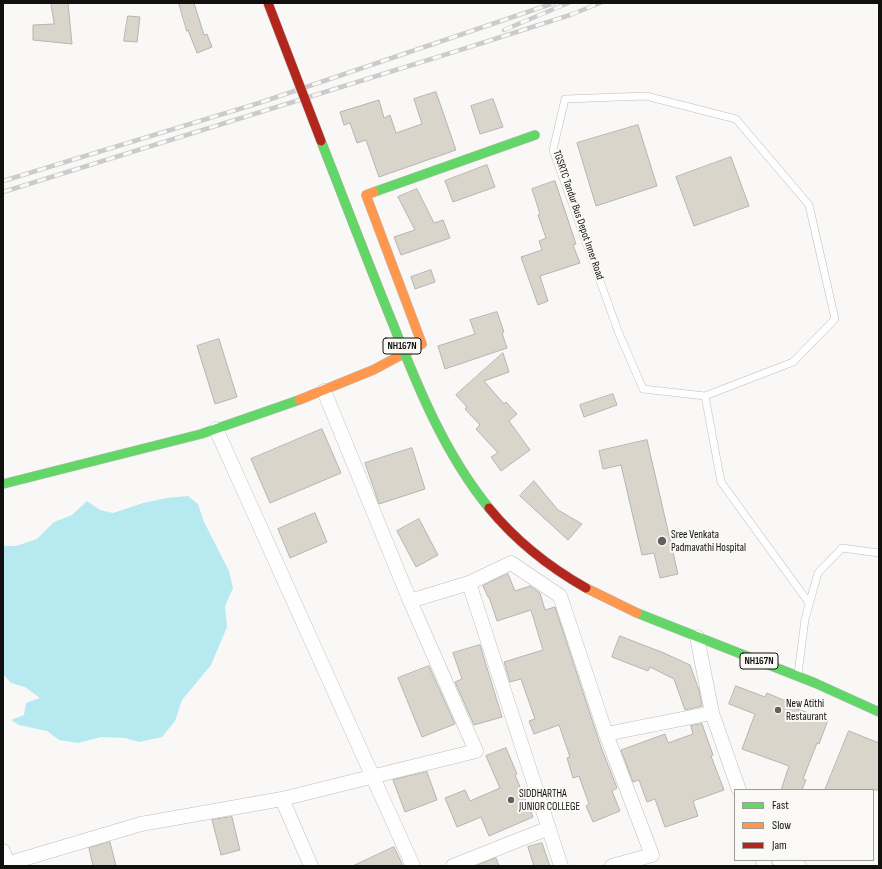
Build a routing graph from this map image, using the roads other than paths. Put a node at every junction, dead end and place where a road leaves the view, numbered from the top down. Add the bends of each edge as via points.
1 (268, 3) edge
2 (535, 135) dead end
3 (324, 391) junction
4 (705, 396) junction
5 (216, 429) junction
6 (3, 484) edge
7 (879, 553) edge
8 (469, 583) junction
9 (410, 601) junction
10 (810, 603) junction
11 (697, 637) junction
12 (798, 676) junction
13 (879, 712) edge
14 (712, 713) junction
15 (606, 734) junction
16 (374, 777) junction
17 (738, 789) edge
18 (282, 799) junction
19 (549, 828) junction
20 (6, 861) edge
21 (783, 861) edge
22 (311, 866) edge
23 (413, 866) edge
24 (453, 866) edge
25 (561, 866) edge
26 (612, 866) edge
27 (798, 866) edge

1 - 11 main road, NH167N, bridge via 391,320 450,454 495,515 522,543 552,567 604,598
2 - 3 main road via 366,195 422,344
3 - 5 main road
3 - 9 street
4 - 4 lane, TGSRTC Tandur Bus Depot Inner Road via 793,362 835,319 809,205 736,119 646,96 565,99 553,150 618,331 643,389
4 - 10 lane via 721,482
5 - 6 main road
5 - 16 street
7 - 10 lane via 842,548 818,573
8 - 9 street
8 - 15 street via 511,563 560,596
8 - 19 street
9 - 16 street via 476,751
10 - 12 lane via 805,619
11 - 12 main road, NH167N
11 - 14 street
12 - 13 main road, NH167N
14 - 15 street
14 - 17 street
15 - 26 street via 652,855
16 - 18 street
16 - 23 street
18 - 20 street via 141,824
18 - 22 street
19 - 24 street
19 - 25 street
21 - 27 street

